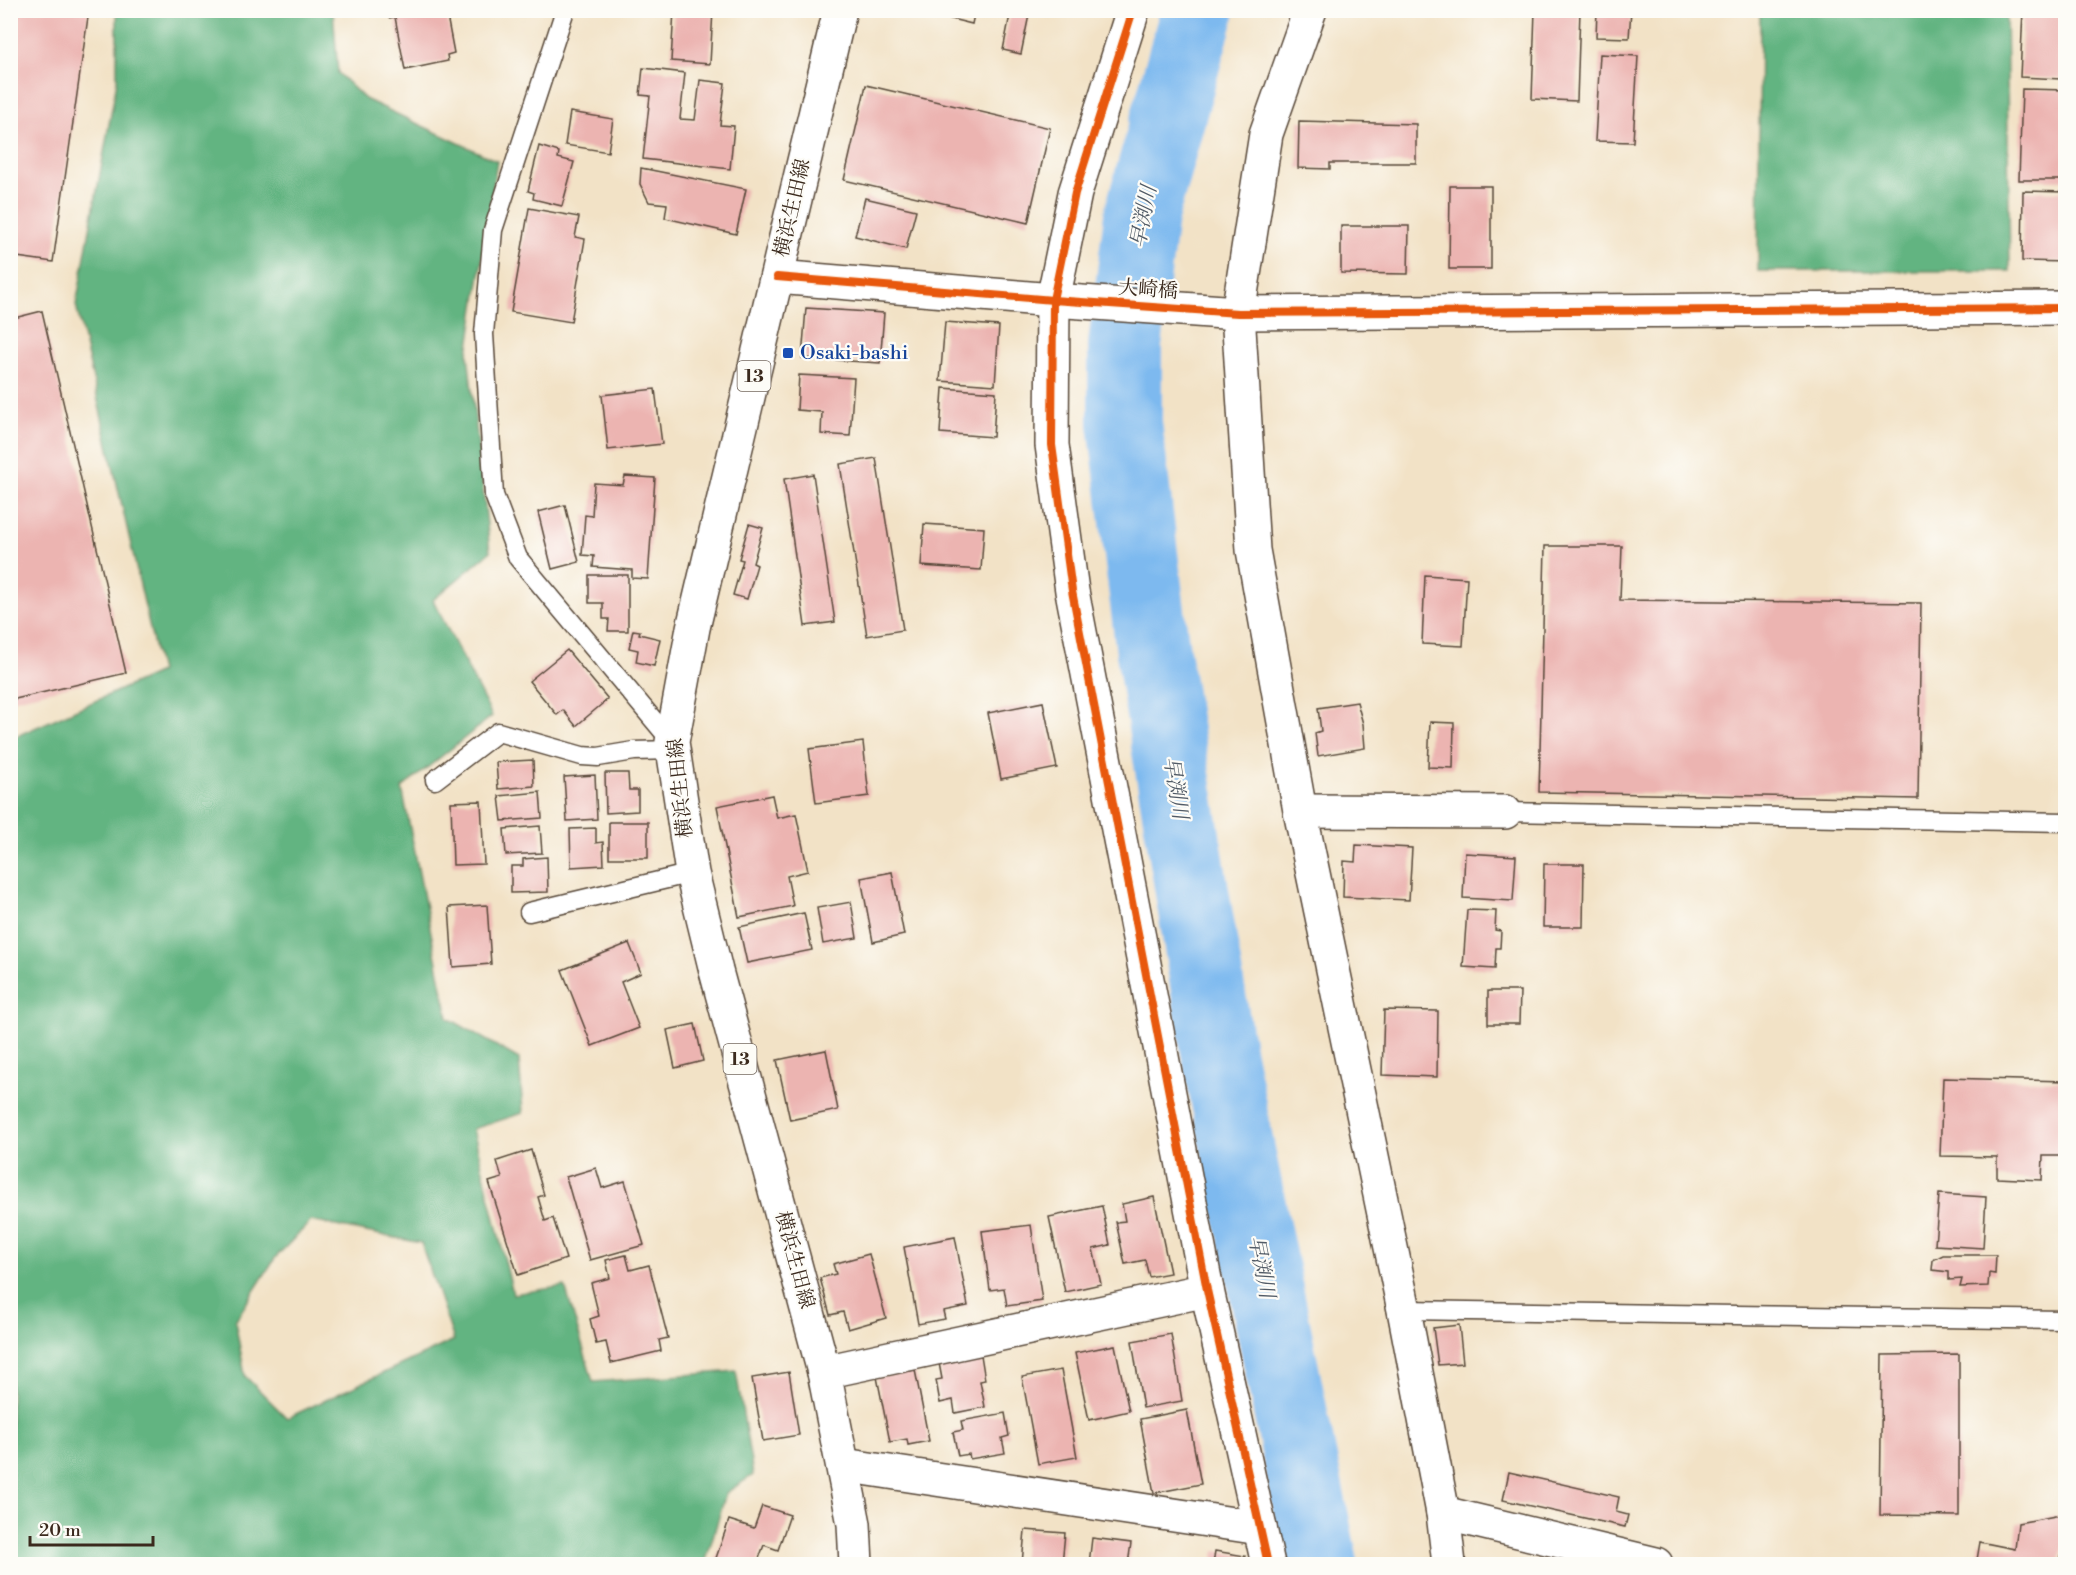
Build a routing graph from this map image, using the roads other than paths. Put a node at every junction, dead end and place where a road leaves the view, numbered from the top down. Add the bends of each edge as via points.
1 (566, 10) edge
2 (840, 10) edge
3 (1133, 10) edge
4 (1310, 10) edge
5 (777, 277) junction
6 (1060, 300) junction
7 (2066, 308) edge
8 (1232, 312) junction
9 (673, 746) junction
10 (435, 780) dead end
11 (1300, 811) junction
12 (1505, 812) joint
13 (2066, 822) edge
14 (692, 873) junction
15 (529, 912) dead end
16 (1207, 1290) junction
17 (1404, 1310) junction
18 (2066, 1320) edge
19 (824, 1372) junction
20 (843, 1465) junction
21 (1443, 1513) junction
22 (1260, 1528) junction
23 (856, 1564) edge
24 (1268, 1564) edge
25 (1449, 1564) edge
26 (1656, 1564) edge

1 - 9 lane via 493,230 484,334 494,495 518,558
2 - 5 street, 横浜生田線 / 13
3 - 6 street via 1075,193
4 - 8 street via 1266,134
5 - 6 street, 大崎橋
5 - 9 street, 横浜生田線 / 13 via 693,628
6 - 8 street, 大崎橋
6 - 16 street via 1052,446 1072,591
7 - 8 street, 大崎橋
8 - 11 street via 1253,550
9 - 10 lane via 582,756 498,732
9 - 14 street, 横浜生田線 / 13
11 - 12 street
11 - 17 street
12 - 13 lane
14 - 15 lane
14 - 19 street, 横浜生田線 / 13
16 - 19 street
16 - 22 street
17 - 18 lane
17 - 21 street
19 - 20 street, 横浜生田線 / 13
20 - 22 street
20 - 23 street, 横浜生田線 / 13 via 854,1524
21 - 25 street
21 - 26 street
22 - 24 street

